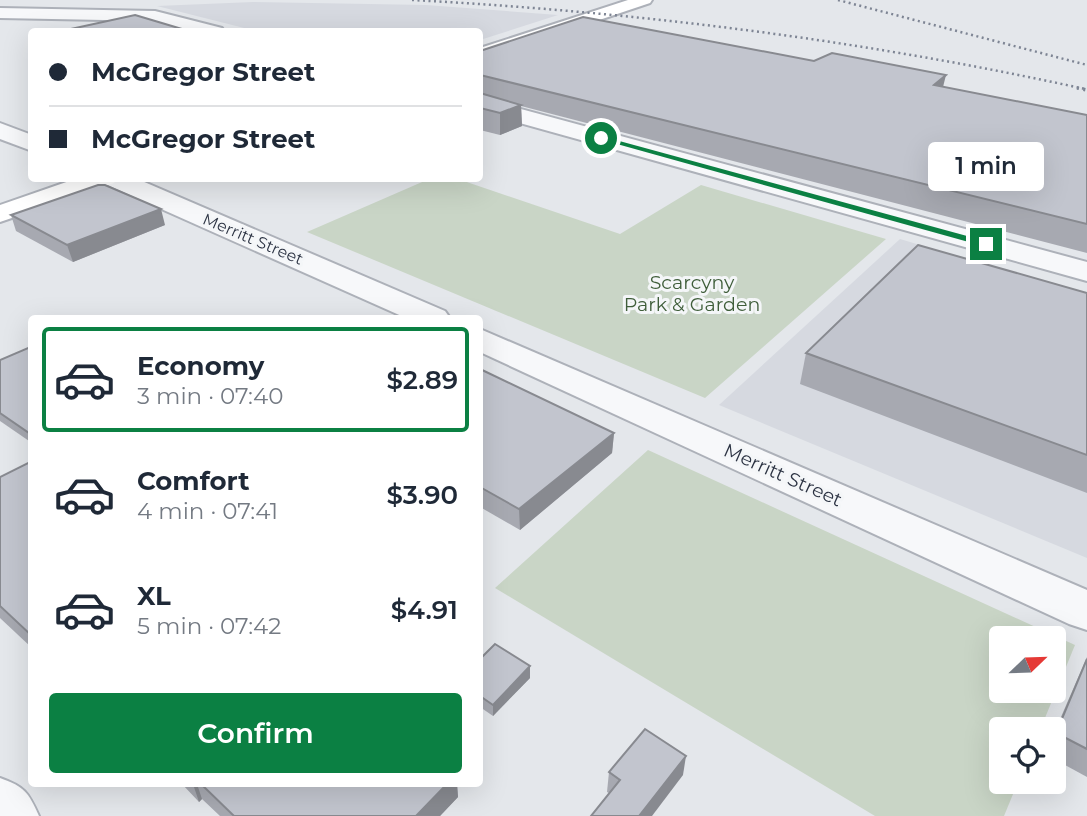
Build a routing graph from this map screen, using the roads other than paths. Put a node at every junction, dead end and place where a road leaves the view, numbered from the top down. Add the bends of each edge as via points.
1 (644, 0) edge
2 (0, 13) edge
3 (203, 28) edge
4 (483, 53) edge
5 (483, 106) edge
6 (0, 130) edge
7 (28, 142) edge
8 (93, 182) edge
9 (121, 182) edge
10 (0, 214) edge
11 (1087, 272) edge
12 (426, 315) edge
13 (483, 341) edge
14 (1087, 611) edge
15 (0, 806) edge
16 (8, 816) edge

1 - 4 street
2 - 3 street via 155,16
5 - 11 street
6 - 7 street
8 - 10 street
9 - 12 street, Merritt Street
13 - 14 street, Merritt Street
15 - 16 street

